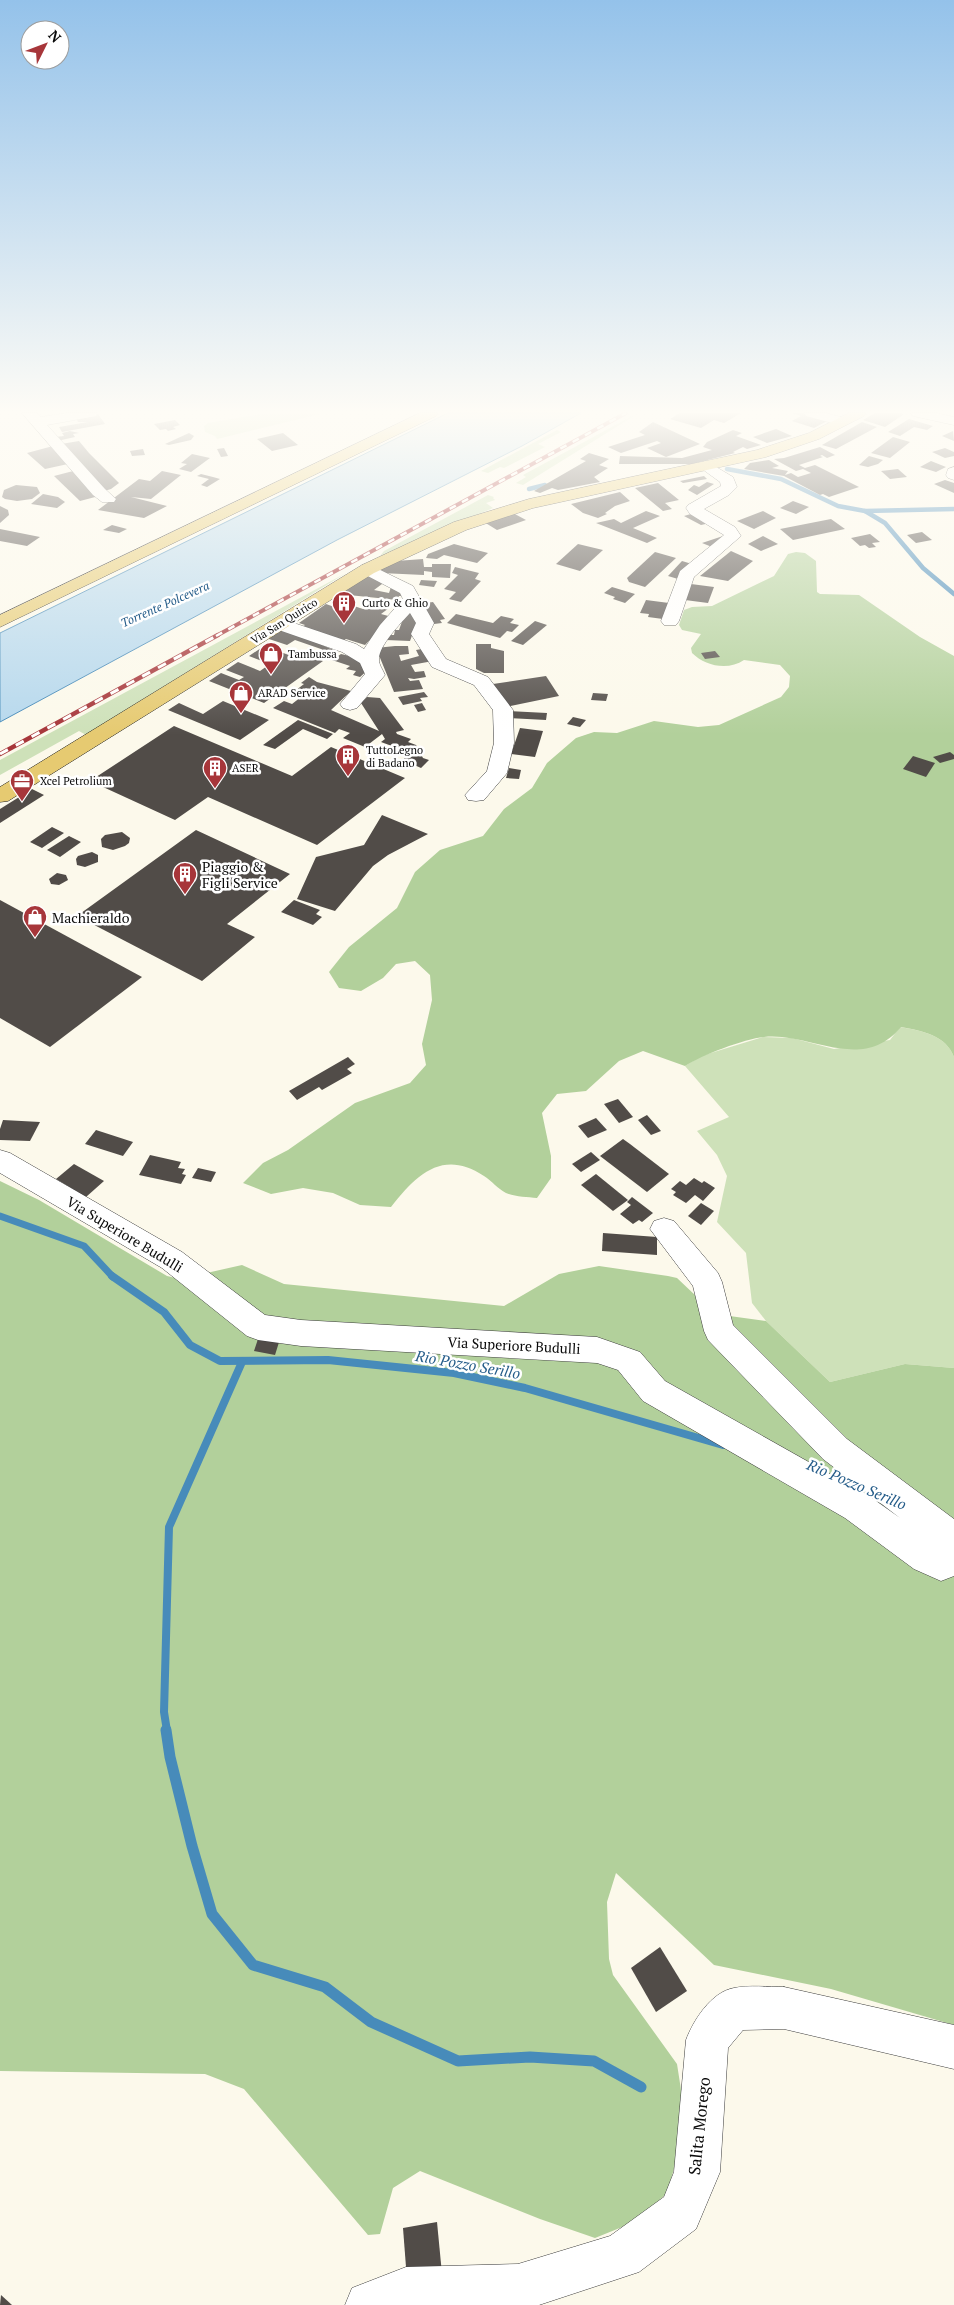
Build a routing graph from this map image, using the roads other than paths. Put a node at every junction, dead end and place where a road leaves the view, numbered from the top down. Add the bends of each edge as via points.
1 (209, 521) edge
2 (476, 521) edge
3 (712, 521) edge
4 (368, 569) junction
5 (413, 600) junction
6 (670, 621) dead end
7 (0, 622) edge
8 (279, 624) junction
9 (379, 642) junction
10 (426, 644) junction
11 (369, 660) junction
12 (350, 704) dead end
13 (476, 794) dead end
14 (0, 796) edge
15 (0, 1160) edge
16 (664, 1228) dead end
17 (954, 1539) edge
18 (954, 1560) edge
19 (954, 2046) edge
20 (390, 2300) edge

1 - 7 main road
2 - 4 main road, Via San Quirico via 444,532
3 - 6 street via 733,536 686,575
4 - 5 street via 407,590
4 - 8 main road, Via San Quirico
5 - 9 street via 395,617
5 - 10 street via 425,623 420,634
8 - 11 street via 349,648
8 - 14 main road, Via San Quirico
9 - 10 street
9 - 11 street via 371,651
10 - 13 street via 439,663 481,681 503,710 504,742 496,773
11 - 12 street via 375,676
15 - 18 street, Via Superiore Budulli via 172,1260 258,1327 301,1333 597,1350 629,1361 654,1391 857,1507 926,1557 941,1564
16 - 17 street via 707,1282 719,1331 835,1449
19 - 20 street, Salita Morego via 784,2008 733,2009 707,2040 697,2172 680,2213 622,2254 518,2288

